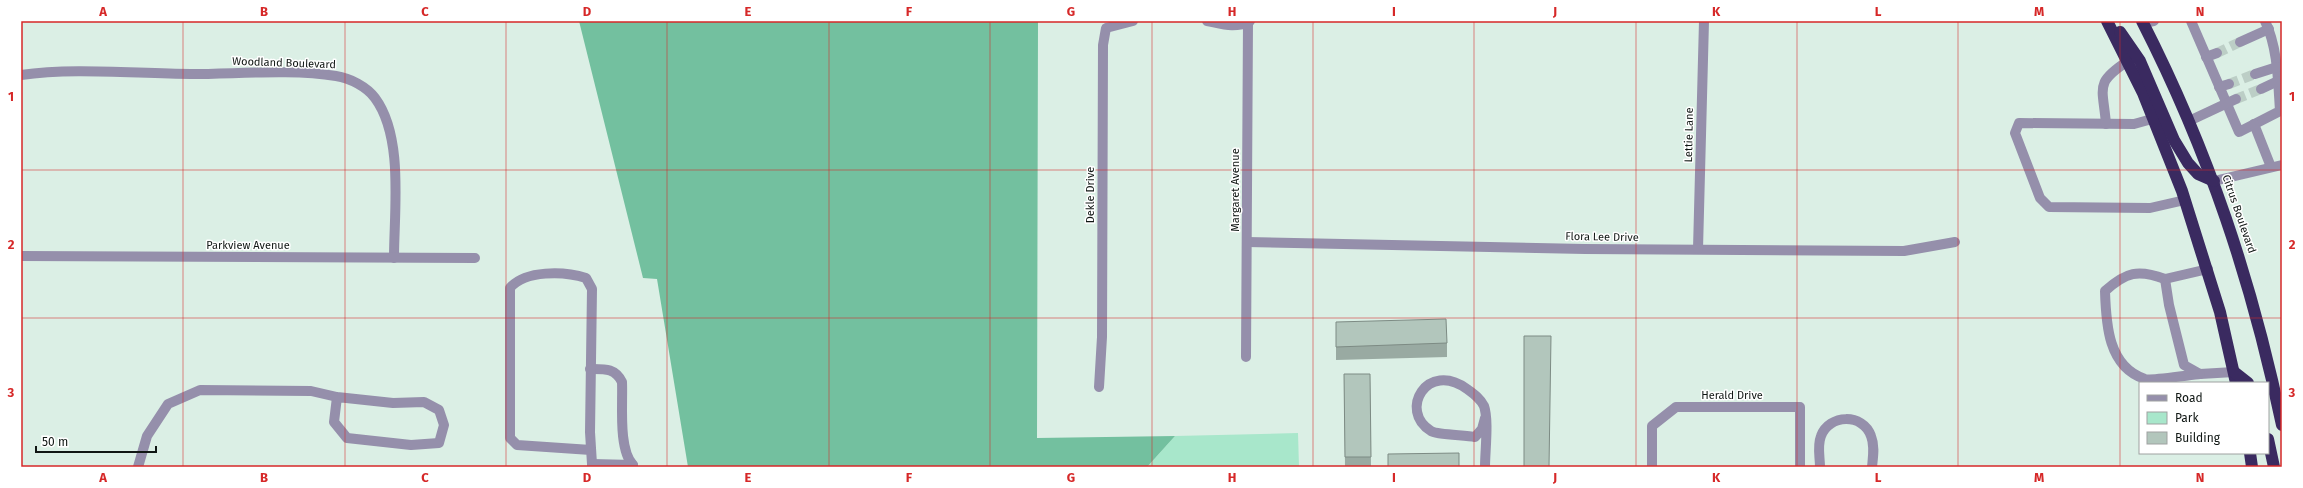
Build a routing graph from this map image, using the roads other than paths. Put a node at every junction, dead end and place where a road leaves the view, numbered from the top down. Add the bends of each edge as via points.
1 (1129, 21) edge
2 (1134, 21) edge
3 (1207, 21) edge
4 (1704, 21) edge
5 (2107, 21) edge
6 (2113, 21) edge
7 (2191, 21) edge
8 (1249, 22) edge
9 (2147, 22) edge
10 (2267, 25) edge
11 (2240, 42) tunnel mouth
12 (2217, 53) tunnel mouth
13 (2206, 57) junction
14 (2128, 61) junction
15 (2277, 67) junction
16 (2255, 74) tunnel mouth
17 (21, 75) edge
18 (2278, 81) junction
19 (2230, 84) tunnel mouth
20 (2219, 87) junction
21 (2261, 89) tunnel mouth
22 (2231, 101) junction
23 (2152, 119) junction
24 (2189, 120) junction
25 (2106, 124) junction
26 (2254, 124) junction
27 (2282, 165) edge
28 (2271, 167) junction
29 (2214, 182) junction
30 (2185, 200) junction
31 (1247, 242) junction
32 (1955, 242) dead end
33 (1698, 249) junction
34 (21, 256) edge
35 (394, 258) junction
36 (475, 258) dead end
37 (2208, 269) junction
38 (2165, 279) junction
39 (1246, 358) dead end
40 (590, 369) junction
41 (2200, 374) junction
42 (2235, 378) edge
43 (2245, 382) edge
44 (1099, 387) dead end
45 (337, 397) junction
46 (1485, 418) junction
47 (2282, 425) edge
48 (2269, 444) edge
49 (591, 450) junction
50 (2250, 454) edge
51 (592, 466) edge
52 (633, 466) edge
53 (138, 467) edge
54 (1485, 467) edge
55 (1652, 467) edge
56 (1800, 467) edge
57 (1820, 467) edge
58 (1872, 467) edge
59 (2252, 467) edge
60 (2274, 467) edge

1 - 2 street
1 - 44 street, Dekle Drive via 1106,28 1103,45 1102,329
3 - 8 street via 1231,26
4 - 33 street, Lettie Lane
5 - 14 highway
6 - 29 highway via 2140,61 2174,140 2188,163 2198,174
7 - 13 street
8 - 31 street, Margaret Avenue
9 - 24 highway, Citrus Boulevard
10 - 11 street
10 - 15 street
12 - 13 street
13 - 20 street
14 - 23 highway
14 - 25 street via 2107,76 2103,84
15 - 16 street
15 - 18 street
17 - 35 street, Woodland Boulevard via 72,72 285,73 348,79 374,97 390,130 394,149
18 - 21 street
18 - 26 street via 2280,112
19 - 20 street
20 - 22 street
22 - 24 street
22 - 26 street via 2239,132
23 - 25 street via 2134,124
23 - 30 highway
24 - 29 highway, Citrus Boulevard
25 - 30 street via 2019,123 2015,133 2040,198 2049,207 2150,208
26 - 28 street
27 - 28 street
28 - 29 street
29 - 47 highway, Citrus Boulevard via 2262,332
30 - 37 highway
31 - 33 street, Flora Lee Drive
31 - 39 street, Margaret Avenue
32 - 33 street, Flora Lee Drive via 1904,251
34 - 35 street, Parkview Avenue
35 - 36 street, Parkview Avenue
37 - 38 street
37 - 42 highway
38 - 41 street via 2168,305 2184,365
38 - 41 street via 2149,273 2132,273 2117,280 2104,291 2110,340 2124,368 2146,380
40 - 49 street
40 - 49 street via 592,289 586,278 575,275 530,275 516,280 510,288 509,300 510,438 517,445
40 - 52 street via 608,369 618,374 622,382 624,441 627,459
41 - 42 street
42 - 43 highway
45 - 45 street via 393,403 424,402 438,410 444,425 438,443 411,445 347,438 334,422
45 - 53 street via 311,391 200,390 168,404 147,436
46 - 46 street via 1484,407 1479,398 1457,382 1436,381 1426,386 1420,394 1418,416 1431,432 1475,437 1482,428
46 - 54 street
48 - 60 highway
49 - 51 street
50 - 59 highway
51 - 52 street
55 - 56 street, Herald Drive via 1652,426 1676,407 1800,407
57 - 58 street via 1819,445 1823,432 1833,422 1849,419 1863,425 1871,436

